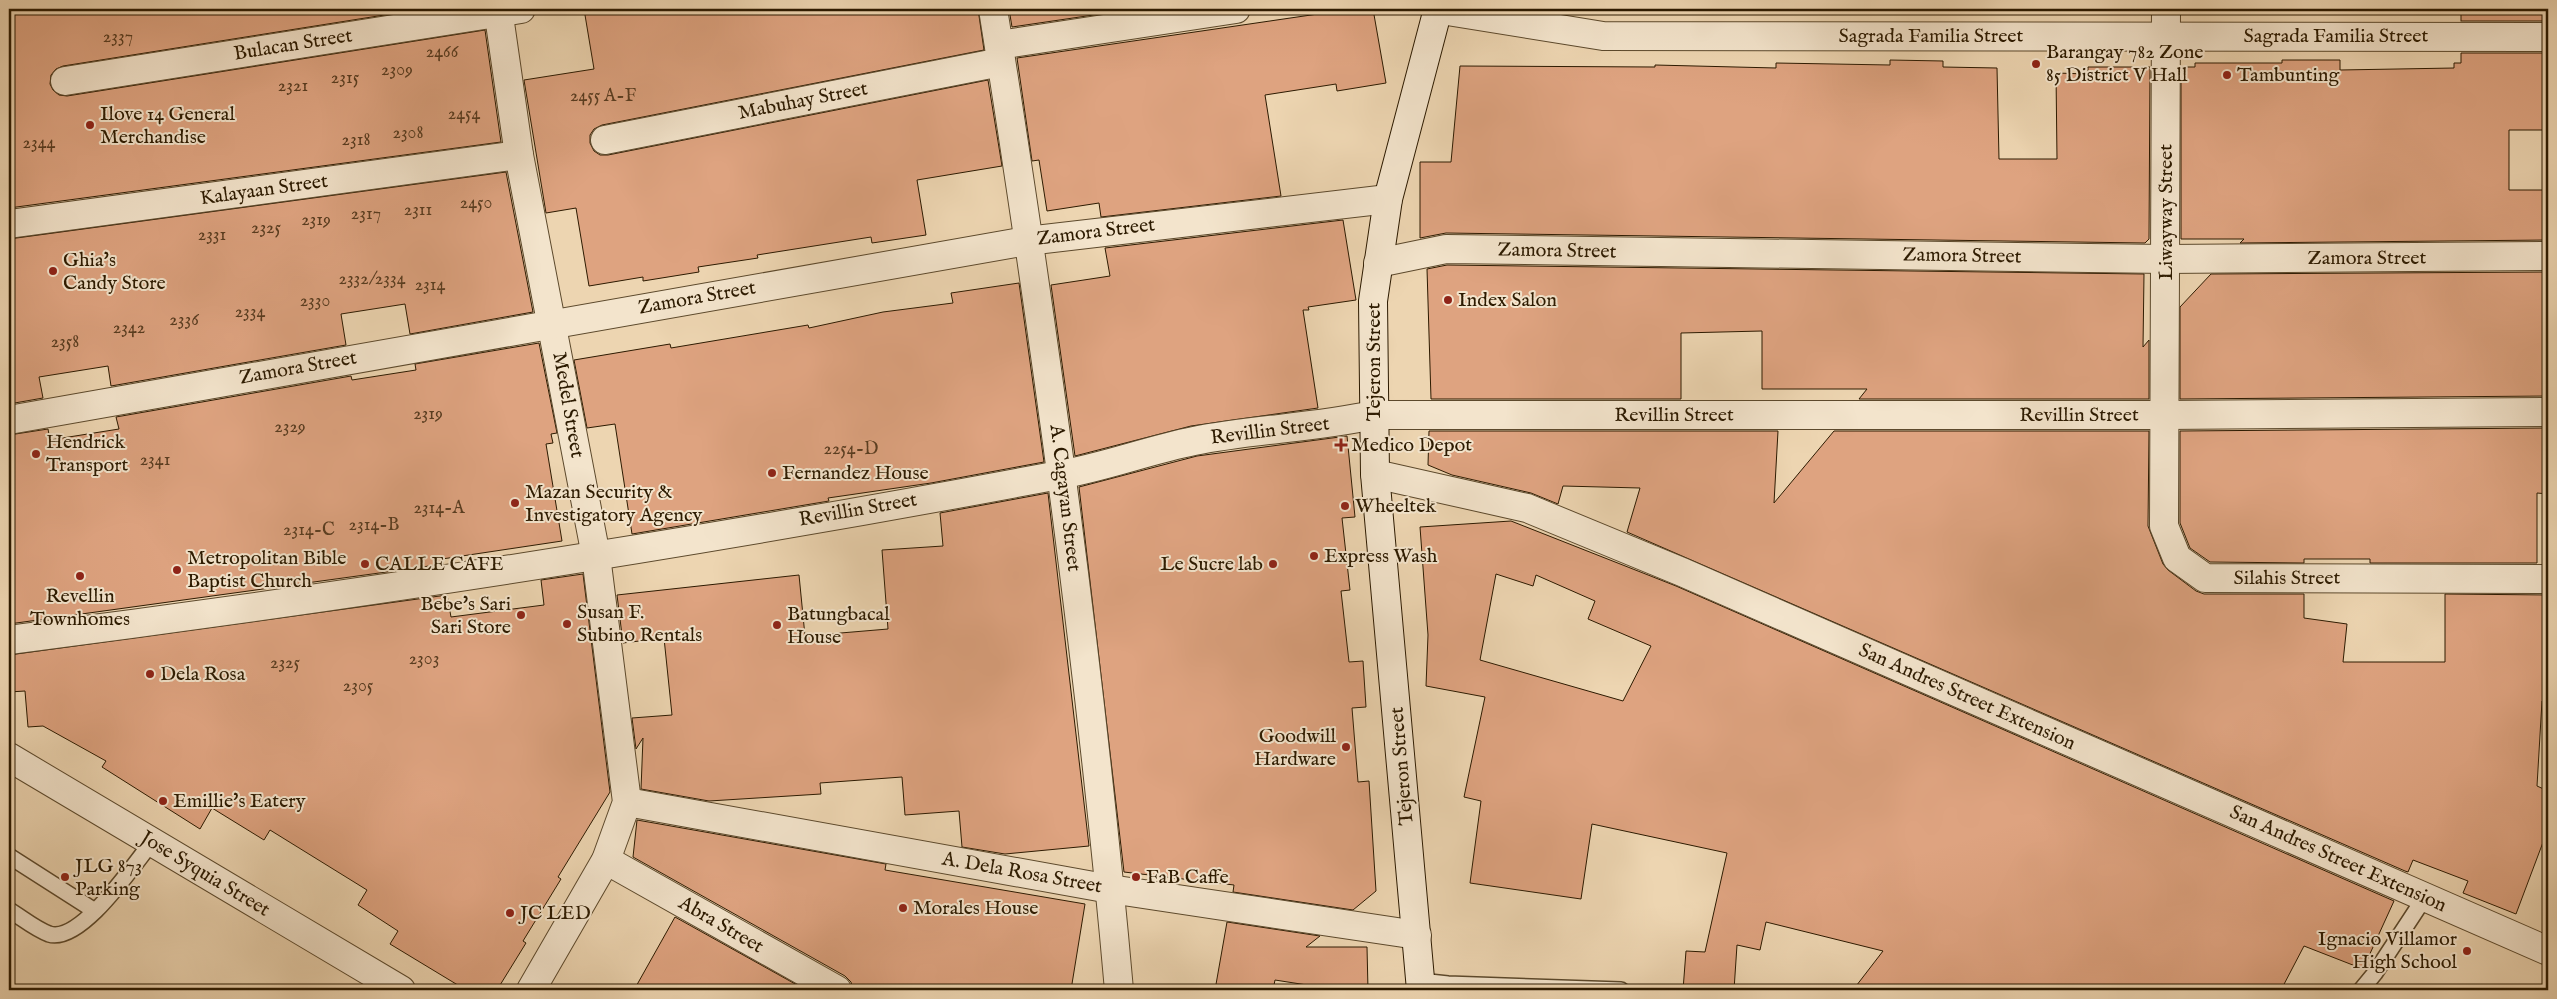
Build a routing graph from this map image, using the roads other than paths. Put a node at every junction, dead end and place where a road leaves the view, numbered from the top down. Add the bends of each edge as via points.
1 (993, 9) edge
2 (1236, 9) edge
3 (1437, 9) edge
4 (506, 10) edge
5 (2166, 22) edge
6 (2548, 37) edge
7 (1000, 54) junction
8 (65, 81) dead end
9 (604, 140) dead end
10 (519, 155) junction
11 (1388, 199) junction
12 (9, 224) edge
13 (1027, 241) junction
14 (2548, 256) edge
15 (2166, 259) junction
16 (1378, 263) junction
17 (553, 323) junction
18 (2548, 412) edge
19 (1373, 415) junction
20 (2165, 415) junction
21 (9, 420) edge
22 (1063, 474) junction
23 (1375, 474) junction
24 (596, 556) junction
25 (2548, 579) edge
26 (9, 640) edge
27 (9, 757) edge
28 (627, 802) junction
29 (152, 842) junction
30 (9, 856) edge
31 (606, 860) junction
32 (1110, 889) junction
33 (2425, 897) junction
34 (9, 910) edge
35 (95, 911) junction
36 (1417, 935) junction
37 (2548, 950) edge
38 (1421, 986) edge
39 (401, 990) edge
40 (531, 990) edge
41 (837, 990) edge
42 (1119, 990) edge
43 (1622, 990) edge
44 (2361, 990) edge

1 - 7 street, A. Cagayan Street
2 - 7 street
3 - 5 street, Sagrada Familia Street via 1602,36
3 - 11 street, Tejeron Street
4 - 8 street, Bulacan Street
4 - 10 street, Medel Street
5 - 6 street, Sagrada Familia Street
5 - 15 street, Liwayway Street
7 - 9 street, Mabuhay Street
7 - 13 street, A. Cagayan Street
10 - 12 street, Kalayaan Street
10 - 17 street, Medel Street
11 - 13 street, Zamora Street
11 - 16 street, Tejeron Street
13 - 17 street, Zamora Street
13 - 22 street, A. Cagayan Street
14 - 15 street, Zamora Street
15 - 16 street, Zamora Street via 1446,249
15 - 20 street, Liwayway Street
16 - 19 street, Tejeron Street via 1373,301
17 - 21 street, Zamora Street
17 - 24 street, Medel Street
18 - 20 street, Revillin Street
19 - 20 street, Revillin Street
19 - 22 street, Revillin Street via 1194,440
19 - 23 street, Tejeron Street
20 - 25 street, Silahis Street via 2164,526 2177,558 2205,578
22 - 24 street, Revillin Street
22 - 32 street, A. Cagayan Street
23 - 33 street, San Andres Street Extension via 1528,508
23 - 36 street, Tejeron Street
24 - 26 street, Revillin Street via 196,617
24 - 28 street, Medel Street
27 - 29 street, Jose Syquia Street
28 - 31 street, Medel Street
28 - 32 street, A. Dela Rosa Street
29 - 35 lane
29 - 39 street, Jose Syquia Street
30 - 35 lane
31 - 40 street, Medel Street
31 - 41 street, Abra Street
32 - 36 street, A. Dela Rosa Street
32 - 42 street, A. Cagayan Street
33 - 37 street, San Andres Street Extension
33 - 44 lane
34 - 35 lane via 49,934 59,935 67,933
36 - 38 street, Tejeron Street
38 - 43 lane via 1448,984

